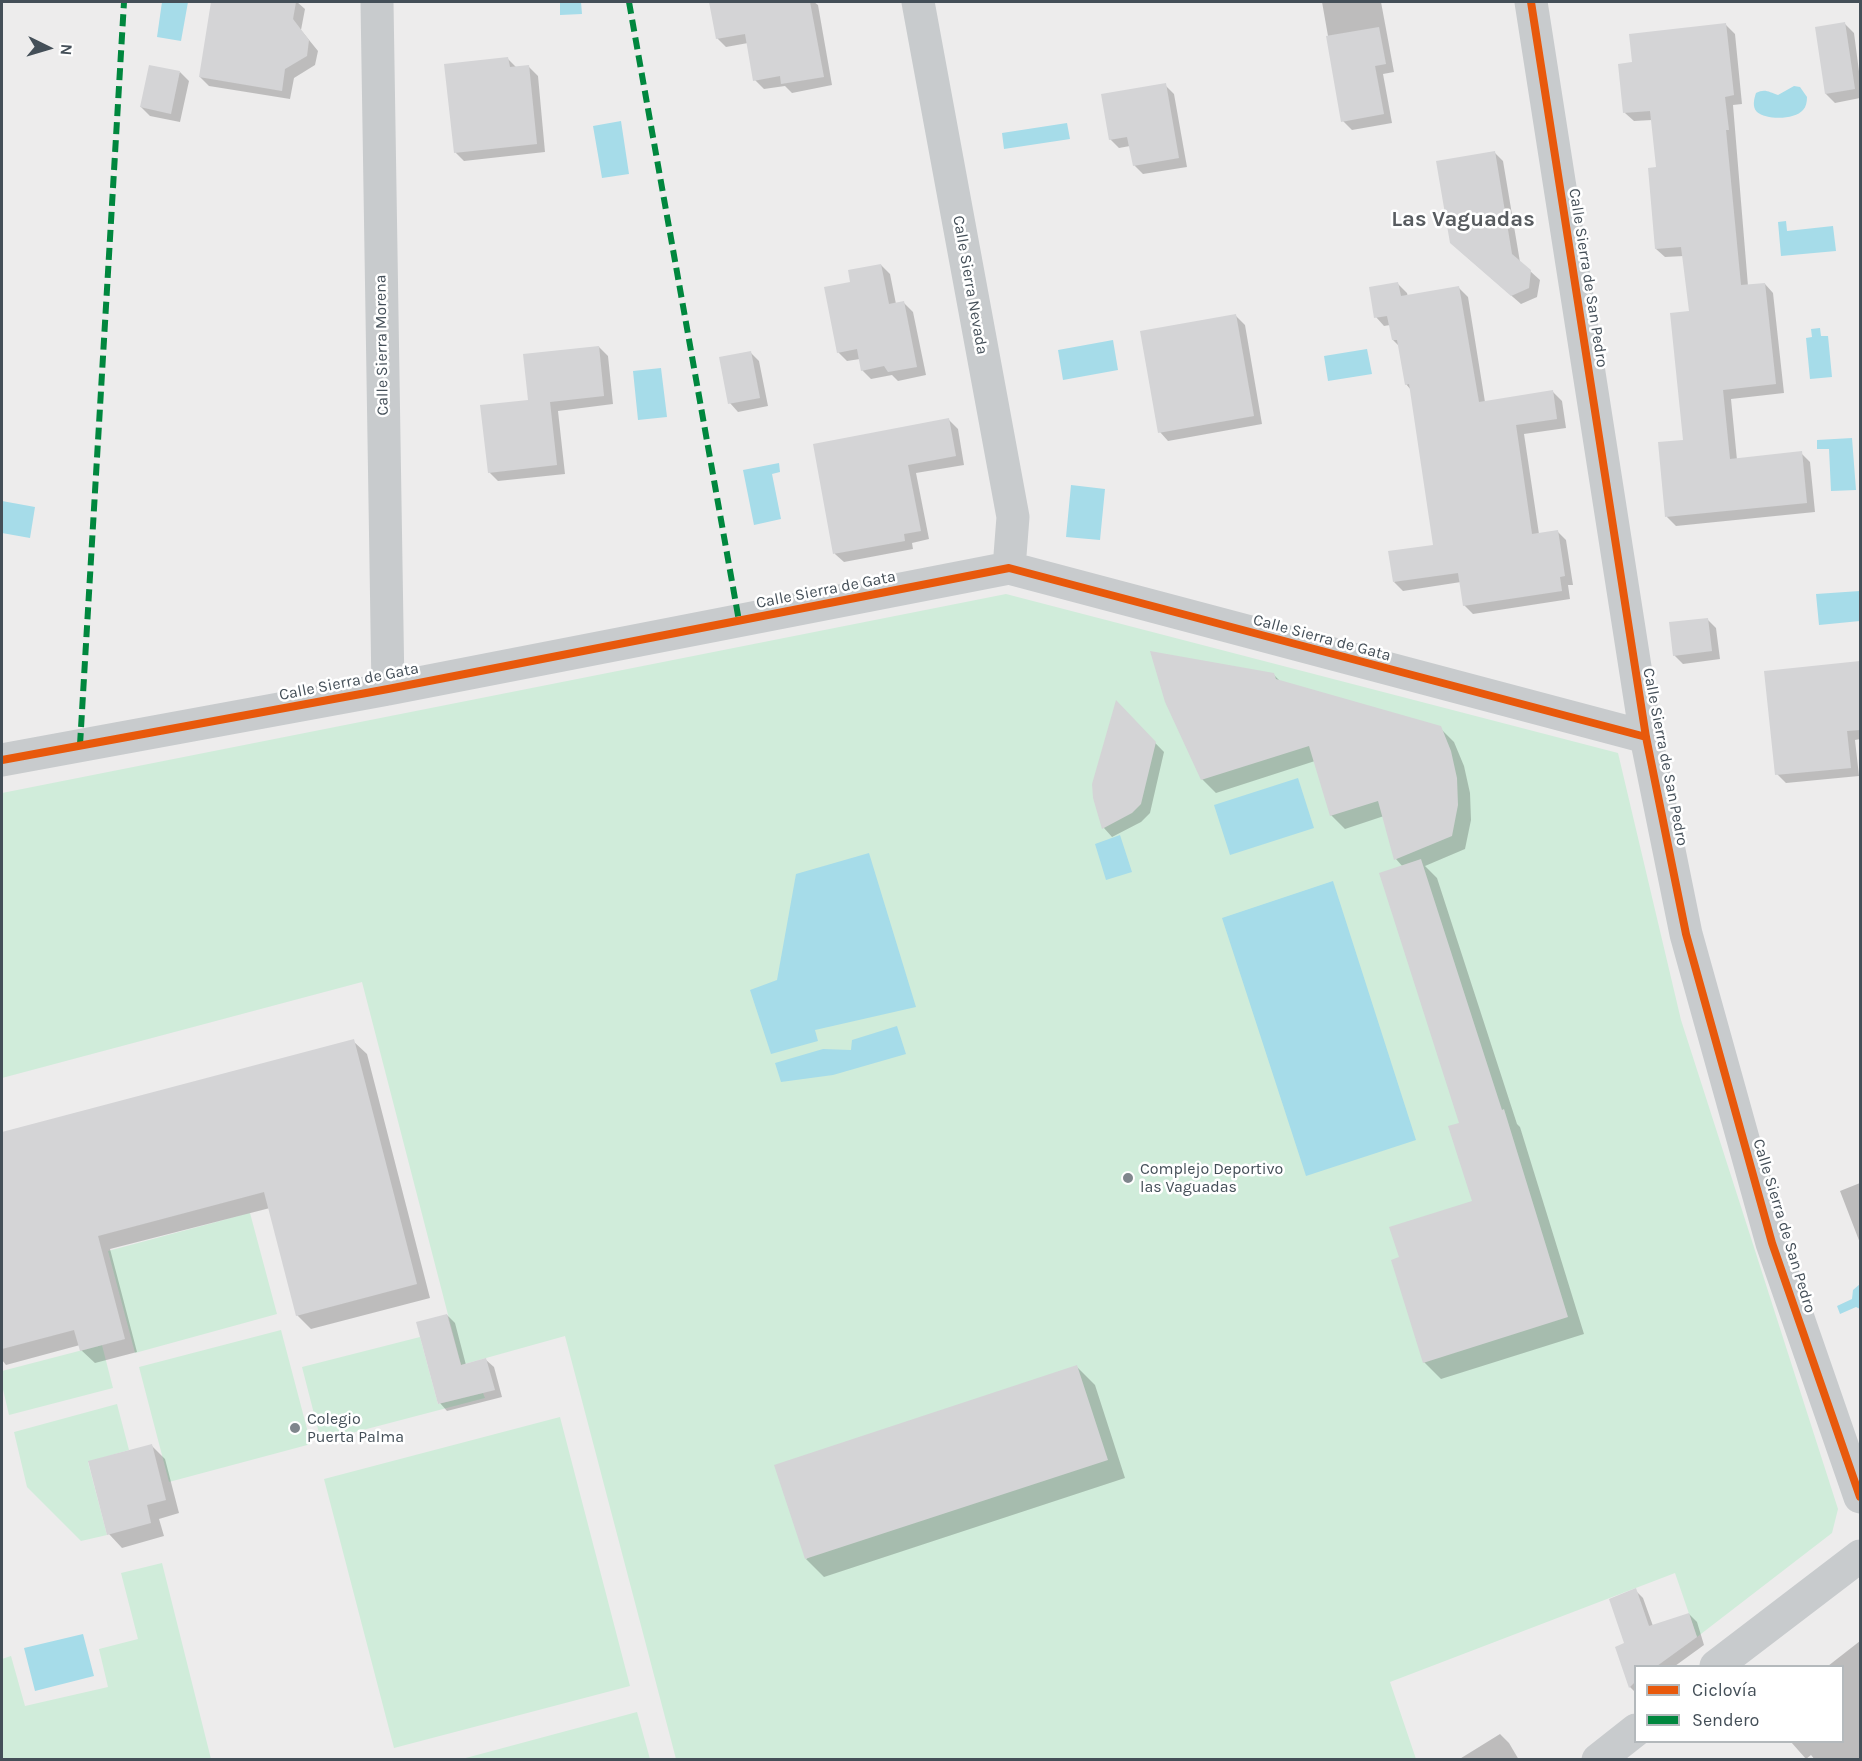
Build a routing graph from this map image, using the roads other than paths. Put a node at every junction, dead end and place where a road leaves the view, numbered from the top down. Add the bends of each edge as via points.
1 (377, 2) edge
2 (918, 2) edge
3 (1531, 2) edge
4 (1009, 568) junction
5 (388, 689) junction
6 (1646, 737) junction
7 (2, 760) edge
8 (1860, 1497) edge
9 (1860, 1556) edge
10 (1717, 1665) edge
11 (1634, 1731) edge
12 (1598, 1760) edge

1 - 5 street, Calle Sierra Morena
2 - 4 street, Calle Sierra Nevada via 1013,517
3 - 6 street, Calle Sierra de San Pedro
4 - 5 street, Calle Sierra de Gata
4 - 6 street, Calle Sierra de Gata
5 - 7 street, Calle Sierra de Gata
6 - 8 street, Calle Sierra de San Pedro via 1686,934 1772,1243
9 - 10 street
11 - 12 street

